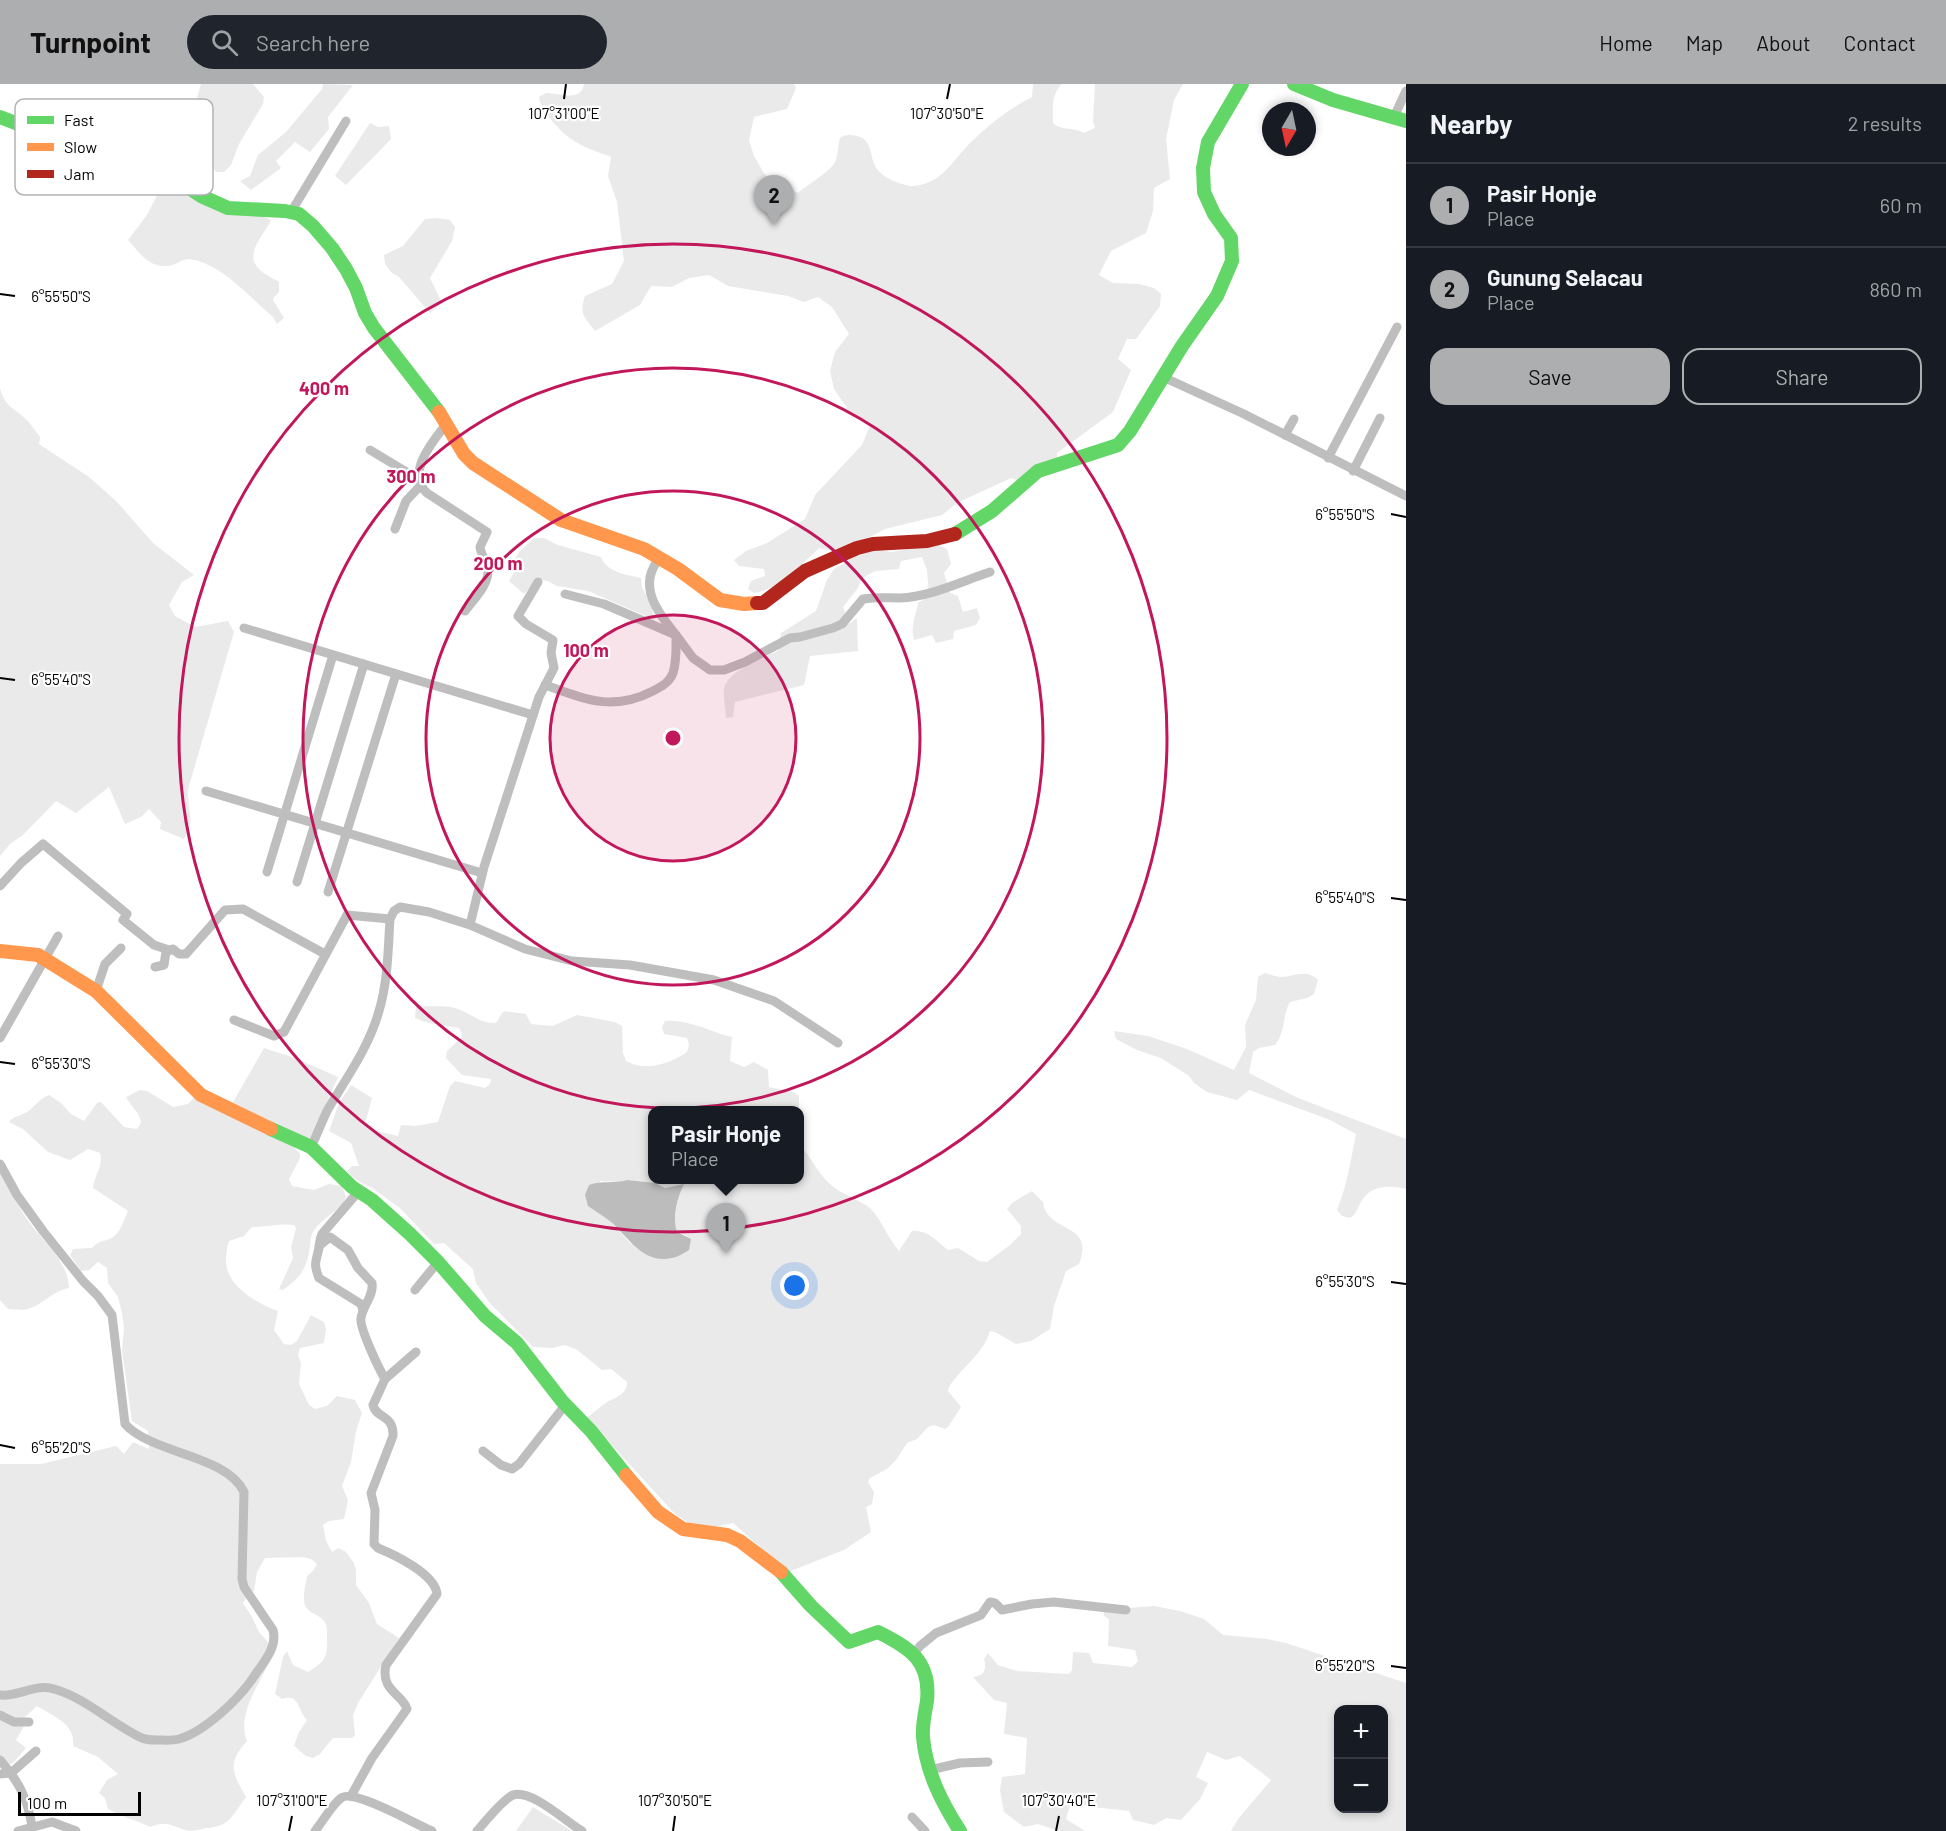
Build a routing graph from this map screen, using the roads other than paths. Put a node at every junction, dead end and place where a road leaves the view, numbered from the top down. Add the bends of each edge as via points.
1 (1242, 84) edge
2 (1294, 84) edge
3 (1406, 91) edge
4 (0, 117) edge
5 (1400, 119) edge
6 (346, 121) dead end
7 (15, 123) edge
8 (202, 195) edge
9 (291, 212) junction
10 (1397, 327) dead end
11 (1163, 377) junction
12 (1380, 418) dead end
13 (1294, 420) dead end
14 (447, 423) junction
15 (1286, 435) junction
16 (370, 450) dead end
17 (1328, 458) junction
18 (1353, 471) junction
19 (421, 483) junction
20 (1406, 496) edge
21 (395, 529) dead end
22 (660, 558) junction
23 (990, 572) dead end
24 (538, 582) dead end
25 (565, 594) dead end
26 (465, 611) dead end
27 (244, 628) dead end
28 (676, 635) junction
29 (333, 655) junction
30 (364, 664) junction
31 (396, 674) junction
32 (545, 685) junction
33 (533, 715) junction
34 (206, 791) dead end
35 (284, 814) junction
36 (315, 824) junction
37 (347, 833) junction
38 (267, 873) dead end
39 (482, 873) junction
40 (297, 882) dead end
41 (0, 886) edge
42 (328, 892) dead end
43 (390, 919) junction
44 (470, 925) junction
45 (58, 936) dead end
46 (121, 948) dead end
47 (169, 950) junction
48 (0, 951) edge
49 (325, 954) junction
50 (45, 958) junction
51 (155, 967) dead end
52 (96, 991) junction
53 (234, 1020) dead end
54 (0, 1038) edge
55 (838, 1043) dead end
56 (311, 1147) junction
57 (0, 1164) edge
58 (358, 1192) junction
59 (319, 1246) junction
60 (438, 1262) junction
61 (415, 1290) dead end
62 (363, 1310) junction
63 (416, 1352) dead end
64 (385, 1379) junction
65 (566, 1404) junction
66 (483, 1451) dead end
67 (1126, 1610) dead end
68 (913, 1655) junction
69 (0, 1695) edge
70 (0, 1715) edge
71 (29, 1722) dead end
72 (36, 1751) dead end
73 (0, 1760) edge
74 (988, 1762) dead end
75 (930, 1770) junction
76 (12, 1773) junction
77 (0, 1774) edge
78 (351, 1796) junction
79 (912, 1817) dead end
80 (32, 1826) junction
81 (18, 1831) edge
82 (76, 1831) edge
83 (315, 1831) edge
84 (432, 1831) edge
85 (477, 1831) edge
86 (582, 1831) edge
87 (925, 1831) edge
88 (960, 1831) edge

1 - 11 street via 1208,142 1203,168 1204,192 1231,238 1232,261 1217,296
2 - 5 street
3 - 5 street
4 - 7 street
6 - 9 street
8 - 9 street via 228,208
9 - 14 street via 313,226 332,248 374,328
10 - 17 street
11 - 15 street
11 - 22 street via 1118,445 1038,471 992,511 954,535 857,548 805,571 763,603 720,600
12 - 18 street
13 - 15 street
14 - 19 street via 421,459
14 - 22 street via 464,454 484,472 561,520
15 - 17 street
16 - 19 street
17 - 18 street
18 - 20 street
19 - 21 street via 406,501
19 - 26 street via 427,493 487,532 480,547 487,576
22 - 28 street via 652,566 650,594
23 - 28 street via 930,592 863,599 842,624 790,638 724,670 700,666
24 - 32 street via 518,616 554,641 554,668
25 - 28 street via 604,604
27 - 29 street
28 - 32 street via 674,672 666,684 640,697 611,703
29 - 30 street
29 - 35 street
30 - 31 street
30 - 36 street
31 - 33 street
31 - 37 street
32 - 33 street
33 - 39 street
34 - 35 street
35 - 36 street
35 - 38 street
36 - 37 street
36 - 40 street
37 - 39 street
37 - 42 street
39 - 44 street
41 - 47 street via 43,844 127,914 123,920 154,945
43 - 44 street via 394,911 405,907
43 - 49 street via 347,915
43 - 56 street via 385,988 379,1013
44 - 55 street via 525,949 572,961 630,965 714,980 774,1001
45 - 50 street
46 - 52 street via 105,964
47 - 49 street via 186,954 225,910 237,908
47 - 51 street via 164,965
48 - 50 street via 27,952
49 - 53 street via 284,1032 274,1036
50 - 52 street
50 - 54 street
52 - 56 street via 201,1095
56 - 58 street
57 - 69 street via 43,1231 112,1315 124,1424 147,1440 202,1460 239,1482 244,1492 242,1579 275,1637 272,1650 249,1683 216,1718 178,1739 145,1740 80,1701 46,1687
58 - 59 street via 327,1227
58 - 60 street via 372,1200
59 - 62 street via 315,1259 318,1276
59 - 62 street via 330,1237 338,1241 372,1282 371,1295
60 - 61 street
60 - 65 street via 485,1316 517,1342
62 - 64 street via 361,1327
63 - 64 street
64 - 78 street via 373,1409 389,1420 393,1436 371,1493 374,1544 413,1565 436,1587 437,1594 386,1665 390,1689 407,1709
65 - 66 street via 515,1468 505,1467
65 - 68 street via 658,1512 674,1524 740,1541 779,1569 849,1642 878,1632
67 - 68 street via 1054,1602 1002,1610 990,1602 981,1616 936,1633
68 - 75 street via 927,1677 923,1739
70 - 71 street via 14,1722
72 - 76 street
73 - 76 street
74 - 75 street
75 - 88 street via 936,1790
76 - 77 street
76 - 80 street via 24,1792
78 - 83 street via 341,1799
78 - 84 street
79 - 87 street
80 - 81 street
80 - 82 street via 52,1822
85 - 86 street via 506,1799 521,1795 534,1798

